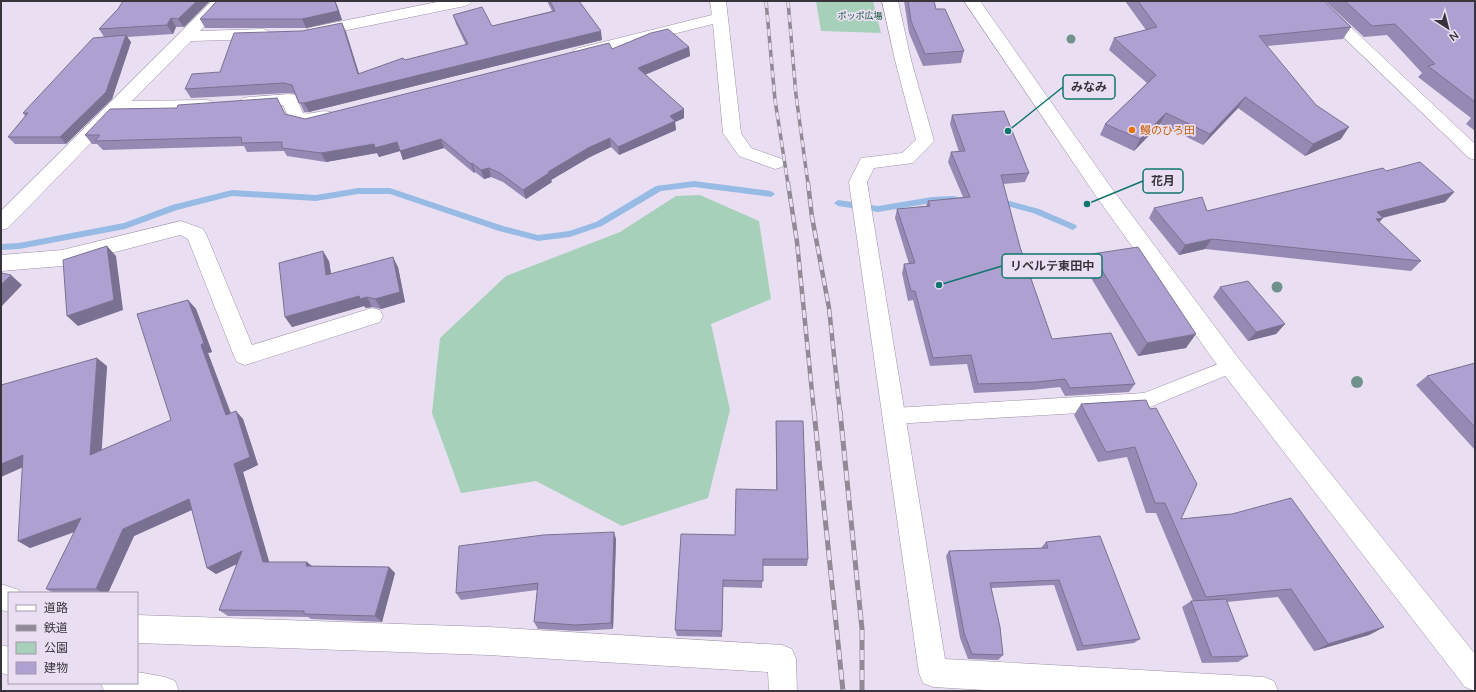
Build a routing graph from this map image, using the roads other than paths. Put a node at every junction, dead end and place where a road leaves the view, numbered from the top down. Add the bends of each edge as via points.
1 (221, 1) edge
2 (465, 1) edge
3 (718, 1) edge
4 (890, 1) edge
5 (972, 1) edge
6 (1314, 1) edge
7 (720, 18) junction
8 (274, 34) edge
9 (298, 34) edge
10 (186, 36) junction
11 (565, 56) edge
12 (116, 107) junction
13 (340, 112) edge
14 (1475, 154) edge
15 (775, 163) dead end
16 (1, 223) edge
17 (1, 263) edge
18 (372, 316) dead end
19 (1231, 366) junction
20 (894, 416) junction
21 (138, 629) edge
22 (1475, 677) edge
23 (121, 684) edge
24 (1131, 687) edge
25 (165, 691) edge
26 (783, 691) edge
27 (1264, 691) edge

1 - 10 street
2 - 9 street
3 - 7 street
4 - 20 street via 925,142 907,158 868,162 858,182
5 - 19 street via 1102,191
6 - 14 street
7 - 11 street
7 - 15 street via 732,133 745,152
8 - 10 street
10 - 12 street
12 - 13 street via 289,99 296,117 309,120
12 - 16 street
17 - 18 street via 62,258 181,228 196,234 245,356
19 - 20 lane via 1145,401
19 - 22 street
20 - 24 street via 934,673
21 - 26 street via 488,641 782,658
23 - 25 street
24 - 27 street

